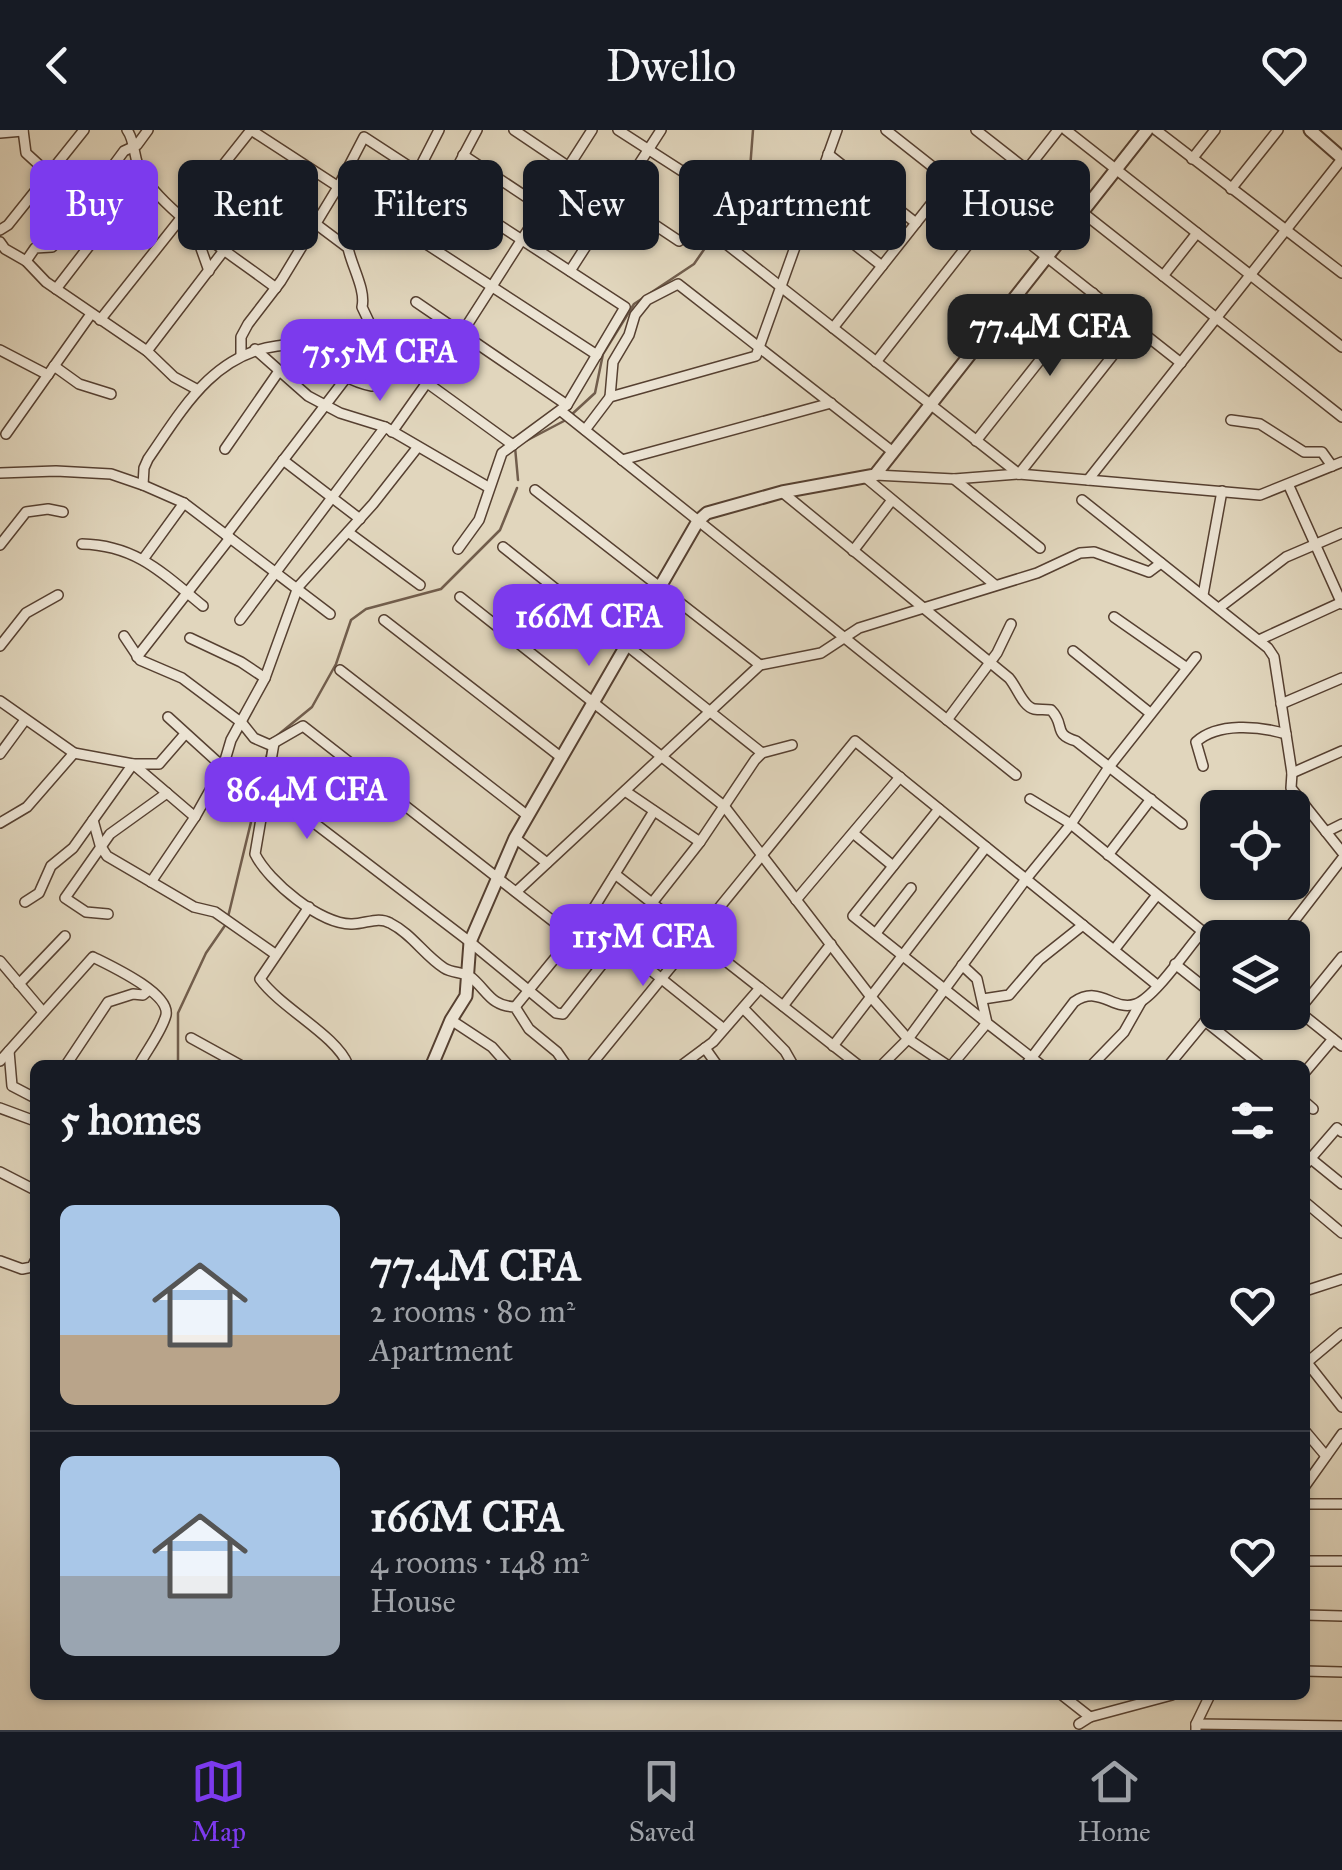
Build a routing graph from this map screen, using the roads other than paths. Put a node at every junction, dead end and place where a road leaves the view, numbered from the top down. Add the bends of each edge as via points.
1 (23, 130) edge
2 (84, 130) edge
3 (128, 130) edge
4 (148, 130) edge
5 (251, 130) edge
6 (439, 130) edge
7 (477, 130) edge
8 (514, 130) edge
9 (592, 130) edge
10 (618, 130) edge
11 (661, 130) edge
12 (837, 130) edge
13 (886, 130) edge
14 (976, 130) edge
15 (1058, 130) edge
16 (1066, 130) edge
17 (1147, 130) edge
18 (1156, 130) edge
19 (1215, 130) edge
20 (1278, 130) edge
21 (1310, 130) edge
22 (0, 133) edge
23 (132, 148) junction
24 (648, 150) junction
25 (1340, 152) edge
26 (828, 154) junction
27 (463, 156) junction
28 (1192, 158) junction
29 (34, 160) edge
30 (61, 160) edge
31 (136, 160) edge
32 (230, 160) edge
33 (352, 160) edge
34 (399, 160) edge
35 (424, 160) edge
36 (461, 160) edge
37 (560, 160) edge
38 (573, 160) edge
39 (641, 160) edge
40 (826, 160) edge
41 (1014, 160) edge
42 (1035, 160) edge
43 (926, 161) edge
44 (1116, 169) junction
45 (679, 170) edge
46 (338, 187) joint
47 (1231, 189) junction
48 (158, 192) edge
49 (523, 195) edge
50 (30, 196) edge
51 (1090, 202) edge
52 (926, 210) edge
53 (178, 211) edge
54 (1090, 218) edge
55 (318, 221) edge
56 (916, 223) junction
57 (318, 226) edge
58 (503, 228) edge
59 (659, 228) edge
60 (0, 230) edge
61 (178, 230) edge
62 (1285, 231) junction
63 (1197, 233) junction
64 (522, 240) junction
65 (678, 241) dead end
66 (0, 242) edge
67 (86, 250) edge
68 (200, 250) edge
69 (224, 250) edge
70 (226, 250) edge
71 (300, 250) edge
72 (435, 250) edge
73 (583, 250) edge
74 (735, 250) edge
75 (794, 250) edge
76 (862, 250) edge
77 (964, 250) edge
78 (1038, 250) edge
79 (1052, 250) edge
80 (1047, 257) junction
81 (26, 261) junction
82 (882, 266) junction
83 (209, 270) junction
84 (570, 271) junction
85 (1342, 273) edge
86 (1250, 275) junction
87 (1163, 276) junction
88 (492, 287) junction
89 (781, 287) junction
90 (276, 288) junction
91 (56, 289) junction
92 (1093, 293) junction
93 (416, 302) dead end
94 (96, 317) junction
95 (1216, 318) junction
96 (371, 326) dead end
97 (1136, 326) junction
98 (833, 328) junction
99 (462, 333) junction
100 (760, 346) junction
101 (1342, 347) edge
102 (0, 350) edge
103 (255, 350) junction
104 (147, 351) junction
105 (241, 354) junction
106 (596, 355) junction
107 (390, 356) dead end
108 (876, 362) junction
109 (1181, 362) junction
110 (51, 370) junction
111 (279, 371) junction
112 (346, 378) junction
113 (427, 383) junction
114 (372, 386) dead end
115 (198, 390) junction
116 (112, 394) dead end
117 (610, 397) junction
118 (831, 403) junction
119 (930, 404) junction
120 (325, 405) junction
121 (564, 408) junction
122 (1342, 417) edge
123 (1230, 420) dead end
124 (388, 430) junction
125 (585, 430) junction
126 (6, 434) dead end
127 (976, 441) junction
128 (513, 444) junction
129 (417, 448) junction
130 (225, 449) dead end
131 (893, 452) junction
132 (283, 460) junction
133 (622, 460) junction
134 (1337, 464) edge
135 (0, 473) edge
136 (1019, 474) junction
137 (870, 476) junction
138 (954, 479) junction
139 (1088, 480) junction
140 (143, 485) junction
141 (1289, 486) junction
142 (488, 487) junction
143 (535, 490) dead end
144 (782, 492) junction
145 (1222, 492) junction
146 (332, 498) junction
147 (892, 500) junction
148 (1082, 500) dead end
149 (184, 503) junction
150 (63, 512) dead end
151 (360, 519) junction
152 (698, 521) junction
153 (348, 532) junction
154 (1342, 533) edge
155 (228, 536) junction
156 (82, 544) dead end
157 (1315, 544) junction
158 (0, 545) edge
159 (502, 548) dead end
160 (1040, 548) dead end
161 (458, 549) dead end
162 (853, 551) junction
163 (144, 558) junction
164 (1161, 563) junction
165 (276, 572) junction
166 (420, 584) dead end
167 (996, 584) junction
168 (298, 587) junction
169 (660, 587) junction
170 (187, 593) junction
171 (58, 595) dead end
172 (1203, 595) junction
173 (460, 597) dead end
174 (1342, 603) edge
175 (203, 606) dead end
176 (922, 608) junction
177 (1219, 608) junction
178 (330, 614) dead end
179 (1114, 617) dead end
180 (240, 620) dead end
181 (384, 620) dead end
182 (1011, 624) dead end
183 (124, 636) dead end
184 (190, 638) dead end
185 (844, 638) junction
186 (1259, 640) junction
187 (0, 645) edge
188 (626, 646) junction
189 (1073, 652) dead end
190 (138, 656) junction
191 (1196, 657) dead end
192 (990, 664) junction
193 (760, 665) junction
194 (1187, 668) junction
195 (340, 670) dead end
196 (265, 678) junction
197 (1342, 678) edge
198 (0, 702) edge
199 (593, 702) junction
200 (1282, 704) junction
201 (710, 712) junction
202 (1150, 712) junction
203 (168, 717) dead end
204 (25, 720) junction
205 (947, 720) junction
206 (242, 723) junction
207 (185, 734) junction
208 (1286, 734) junction
209 (274, 743) junction
210 (792, 745) dead end
211 (1342, 751) edge
212 (74, 753) junction
213 (0, 754) edge
214 (762, 754) junction
215 (661, 756) junction
216 (562, 758) junction
217 (133, 764) junction
218 (1109, 766) junction
219 (1204, 766) dead end
220 (224, 767) junction
221 (1292, 773) junction
222 (1016, 775) dead end
223 (900, 778) junction
224 (267, 788) junction
225 (1293, 790) edge
226 (624, 791) junction
227 (167, 794) junction
228 (1030, 799) dead end
229 (1152, 799) junction
230 (724, 806) junction
231 (939, 808) junction
232 (654, 811) junction
233 (1310, 811) edge
234 (528, 816) junction
235 (195, 817) junction
236 (94, 820) junction
237 (0, 823) edge
238 (1071, 824) junction
239 (1182, 824) dead end
240 (1342, 824) edge
241 (1326, 832) junction
242 (853, 834) junction
243 (515, 838) junction
244 (700, 842) junction
245 (100, 845) junction
246 (986, 847) junction
247 (1108, 855) junction
248 (761, 856) junction
249 (1342, 856) edge
250 (548, 863) junction
251 (893, 866) junction
252 (615, 874) junction
253 (497, 877) junction
254 (1026, 879) junction
255 (151, 882) junction
256 (910, 888) dead end
257 (516, 892) junction
258 (1157, 895) junction
259 (796, 900) junction
260 (24, 902) dead end
261 (652, 903) junction
262 (309, 907) junction
263 (108, 914) dead end
264 (587, 919) junction
265 (1294, 920) edge
266 (1083, 925) junction
267 (1200, 930) edge
268 (876, 933) junction
269 (1200, 934) edge
270 (65, 936) dead end
271 (572, 936) junction
272 (696, 938) junction
273 (470, 942) junction
274 (618, 944) junction
275 (831, 944) junction
276 (1114, 950) junction
277 (276, 954) junction
278 (903, 955) junction
279 (1342, 956) edge
280 (0, 961) edge
281 (1174, 964) junction
282 (962, 965) junction
283 (468, 974) junction
284 (662, 980) junction
285 (19, 984) junction
286 (1157, 985) junction
287 (1200, 987) edge
288 (760, 988) junction
289 (944, 988) junction
290 (149, 990) junction
291 (531, 990) junction
292 (1310, 991) edge
293 (871, 997) junction
294 (983, 999) junction
295 (1142, 1002) junction
296 (783, 1006) junction
297 (515, 1007) junction
298 (743, 1008) junction
299 (43, 1012) junction
300 (452, 1020) junction
301 (1310, 1020) edge
302 (987, 1023) junction
303 (1200, 1027) edge
304 (724, 1029) junction
305 (1216, 1030) edge
306 (191, 1038) dead end
307 (908, 1038) junction
308 (1332, 1038) junction
309 (833, 1046) junction
310 (1342, 1046) edge
311 (704, 1048) junction
312 (9, 1051) junction
313 (1248, 1055) junction
314 (69, 1060) edge
315 (142, 1060) edge
316 (229, 1060) edge
317 (346, 1060) edge
318 (437, 1060) edge
319 (503, 1060) edge
320 (563, 1060) edge
321 (594, 1060) edge
322 (688, 1060) edge
323 (714, 1060) edge
324 (790, 1060) edge
325 (851, 1060) edge
326 (887, 1060) edge
327 (941, 1060) edge
328 (954, 1060) edge
329 (1027, 1060) edge
330 (1029, 1060) edge
331 (1097, 1060) edge
332 (1173, 1060) edge
333 (1244, 1060) edge
334 (1254, 1060) edge
335 (0, 1061) edge
336 (1310, 1066) edge
337 (30, 1095) edge
338 (0, 1108) edge
339 (30, 1119) edge
340 (1342, 1132) edge
341 (1310, 1156) edge
342 (1310, 1161) edge
343 (0, 1172) edge
344 (1342, 1184) edge
345 (30, 1186) edge
346 (1310, 1206) edge
347 (1342, 1233) edge
348 (0, 1260) edge
349 (30, 1267) edge
350 (1342, 1279) edge
351 (1310, 1289) edge
352 (1342, 1332) edge
353 (1310, 1359) edge
354 (1310, 1367) edge
355 (1342, 1407) edge
356 (1342, 1434) edge
357 (1310, 1435) edge
358 (1333, 1451) edge
359 (1310, 1480) edge
360 (1310, 1504) edge
361 (1342, 1504) edge
362 (1310, 1561) edge
363 (1342, 1561) edge
364 (1310, 1615) edge
365 (1342, 1616) edge
366 (1310, 1671) edge
367 (1342, 1672) edge
368 (1068, 1700) edge
369 (1129, 1700) edge
370 (1153, 1700) edge
371 (1208, 1700) edge
372 (1123, 1708) junction
373 (1090, 1717) junction
374 (1079, 1724) dead end
375 (1342, 1726) edge
376 (1196, 1727) edge
377 (1274, 1728) edge

1 - 22 street
1 - 29 street via 26,153
2 - 30 street
3 - 23 street
4 - 23 street
5 - 32 street
5 - 46 street
6 - 35 street
7 - 27 street
8 - 37 street
9 - 38 street
10 - 24 street
11 - 24 street
12 - 26 street
13 - 43 street
14 - 41 street
15 - 42 street
16 - 44 street
17 - 44 street
18 - 28 street
19 - 28 street
20 - 47 street
21 - 25 street
23 - 31 street
23 - 81 street via 58,242 35,248
24 - 39 street
24 - 45 street
25 - 62 street
26 - 40 street
26 - 56 street
27 - 36 street
27 - 49 street
28 - 47 street
33 - 34 street via 364,137
44 - 51 street
44 - 63 street
46 - 55 street
47 - 62 street
48 - 53 street
50 - 60 street
52 - 56 street
54 - 87 street
56 - 82 street
57 - 96 street via 348,248
58 - 64 street
59 - 65 street
61 - 94 street
62 - 85 street
62 - 86 street
63 - 86 street
63 - 87 street
64 - 84 street
64 - 88 street
66 - 81 street
67 - 91 street
68 - 83 street
69 - 83 street
70 - 90 street
71 - 90 street
72 - 88 street
73 - 84 street
74 - 89 street
75 - 89 street
76 - 82 street
77 - 108 street
78 - 80 street
79 - 80 street
80 - 92 street
80 - 119 street
81 - 91 street
82 - 98 street
83 - 104 street
84 - 106 street via 625,307
86 - 95 street
86 - 101 street
87 - 95 street
88 - 99 street
88 - 106 street
89 - 98 street
89 - 100 street
90 - 105 street via 241,337
91 - 94 street
92 - 97 street
92 - 127 street
93 - 99 street
94 - 104 street
94 - 110 street
95 - 109 street
95 - 122 street
97 - 109 street
97 - 136 street
98 - 108 street
99 - 113 street
99 - 121 street
100 - 117 street via 756,356
100 - 117 street via 678,284 647,300 635,315 614,362
100 - 118 street
102 - 110 street
103 - 105 street
103 - 111 street
103 - 112 street via 307,346
104 - 115 street
105 - 115 street
106 - 121 street
107 - 113 street
108 - 119 street
109 - 139 street
110 - 116 street
110 - 126 street
111 - 120 street
111 - 130 street
112 - 114 street
112 - 120 street
113 - 124 street
113 - 128 street
115 - 140 street via 148,460
117 - 125 street
118 - 131 street
118 - 133 street
119 - 127 street
119 - 131 street
120 - 124 street
120 - 132 street
121 - 125 street
121 - 128 street
123 - 134 street via 1260,424
124 - 129 street
124 - 146 street
125 - 133 street
127 - 136 street
128 - 142 street
129 - 142 street
129 - 151 street
131 - 137 street
132 - 146 street
132 - 155 street
133 - 152 street
134 - 141 street
135 - 140 street via 111,474
136 - 138 street
136 - 139 street
137 - 138 street
137 - 144 street
137 - 147 street
138 - 160 street
139 - 145 street
140 - 149 street
141 - 145 street via 1260,495
141 - 157 street
142 - 161 street via 476,526
143 - 169 street
144 - 152 street
144 - 162 street
145 - 172 street
146 - 151 street
146 - 165 street
147 - 162 street
147 - 167 street
148 - 164 street
149 - 155 street
149 - 163 street
150 - 158 street via 26,512
151 - 153 street
152 - 169 street
152 - 185 street
153 - 166 street
153 - 168 street
154 - 157 street
155 - 165 street
155 - 170 street
156 - 163 street
157 - 174 street
157 - 177 street
159 - 188 street
162 - 176 street
163 - 170 street
164 - 167 street via 1149,572 1080,553
164 - 172 street
165 - 168 street
165 - 180 street
167 - 176 street
168 - 178 street
168 - 196 street
169 - 188 street
169 - 193 street
170 - 175 street
170 - 190 street
171 - 187 street via 26,613
172 - 177 street
173 - 199 street
174 - 186 street
176 - 185 street
176 - 192 street
177 - 186 street
179 - 194 street
181 - 216 street
182 - 192 street
183 - 190 street
184 - 196 street
185 - 193 street via 821,652
185 - 205 street
186 - 200 street via 1274,657
188 - 199 street
188 - 201 street
189 - 202 street
190 - 206 street via 182,678
191 - 194 street
192 - 205 street
192 - 218 street via 1017,687 1024,704 1051,710 1064,738
193 - 201 street
194 - 202 street
195 - 234 street
196 - 206 street
197 - 200 street
198 - 204 street
199 - 215 street
199 - 216 street
200 - 208 street
201 - 214 street
201 - 215 street
202 - 218 street
203 - 207 street
204 - 212 street
204 - 213 street
205 - 222 street
206 - 209 street via 254,738
206 - 220 street
207 - 217 street via 158,764
207 - 220 street
208 - 219 street via 1254,728 1206,733 1196,742
208 - 221 street
209 - 224 street
209 - 253 street via 303,726
210 - 214 street
211 - 221 street
212 - 217 street
212 - 237 street via 27,808
214 - 230 street
215 - 226 street
215 - 230 street
216 - 234 street
217 - 227 street
217 - 236 street
218 - 229 street
218 - 238 street
220 - 224 street
220 - 235 street
221 - 225 street
223 - 231 street
223 - 242 street
223 - 248 street via 855,741
224 - 262 street via 255,854 263,870
224 - 273 street
226 - 232 street
226 - 250 street
227 - 235 street
227 - 245 street
228 - 238 street
229 - 239 street
229 - 247 street
230 - 244 street
230 - 248 street
231 - 246 street
231 - 251 street
232 - 244 street
232 - 252 street
233 - 241 street
234 - 243 street
235 - 255 street
236 - 245 street
236 - 260 street
238 - 247 street
238 - 254 street
240 - 241 street
241 - 249 street
242 - 251 street
242 - 259 street
243 - 250 street
243 - 253 street
244 - 261 street
245 - 255 street
245 - 263 street via 65,898 86,912
246 - 254 street
246 - 278 street
247 - 258 street
248 - 259 street
248 - 272 street
249 - 265 street
250 - 257 street
251 - 268 street via 854,916
252 - 261 street
252 - 264 street
253 - 257 street
253 - 273 street
254 - 266 street
254 - 282 street
255 - 277 street via 215,912
256 - 268 street
257 - 271 street
258 - 267 street
258 - 276 street
259 - 275 street
261 - 272 street
262 - 277 street
262 - 283 street via 339,922 388,921 443,968
264 - 271 street
264 - 274 street
266 - 276 street
266 - 294 street via 1038,960 1009,995
268 - 278 street
269 - 281 street
270 - 285 street
271 - 291 street
272 - 284 street
272 - 288 street
273 - 283 street
273 - 291 street
274 - 284 street
274 - 291 street via 564,1014
275 - 293 street
275 - 296 street
276 - 286 street
277 - 317 street via 259,976 263,984
278 - 289 street
278 - 293 street
279 - 292 street
280 - 285 street
281 - 286 street
281 - 287 street
282 - 289 street
282 - 294 street via 977,978
283 - 297 street via 494,1003
283 - 300 street via 466,996
284 - 304 street
284 - 321 street
285 - 299 street
286 - 295 street
288 - 296 street
288 - 298 street
289 - 302 street
289 - 307 street
290 - 299 street via 93,958
290 - 314 street via 108,1002
290 - 315 street via 161,996 166,1016
291 - 297 street
293 - 307 street
293 - 309 street
294 - 302 street
295 - 330 street via 1084,996
295 - 331 street
296 - 309 street
297 - 320 street
298 - 304 street
298 - 324 street
299 - 312 street
300 - 318 street
300 - 319 street
301 - 308 street
302 - 328 street
302 - 329 street
303 - 332 street
304 - 311 street
305 - 313 street
306 - 316 street
307 - 326 street
307 - 327 street
308 - 310 street
308 - 336 street
309 - 325 street
311 - 322 street
311 - 323 street
312 - 335 street
312 - 337 street via 12,1086
313 - 333 street
313 - 334 street
338 - 339 street
340 - 341 street via 1337,1128
342 - 344 street
343 - 345 street
346 - 347 street
348 - 349 street
350 - 351 street
352 - 353 street
354 - 355 street
356 - 358 street
357 - 358 street
358 - 359 street
360 - 361 street
362 - 363 street
364 - 365 street
366 - 367 street
368 - 373 street
369 - 372 street
370 - 372 street
371 - 376 street
372 - 373 street
373 - 374 street
375 - 377 street
376 - 377 street

